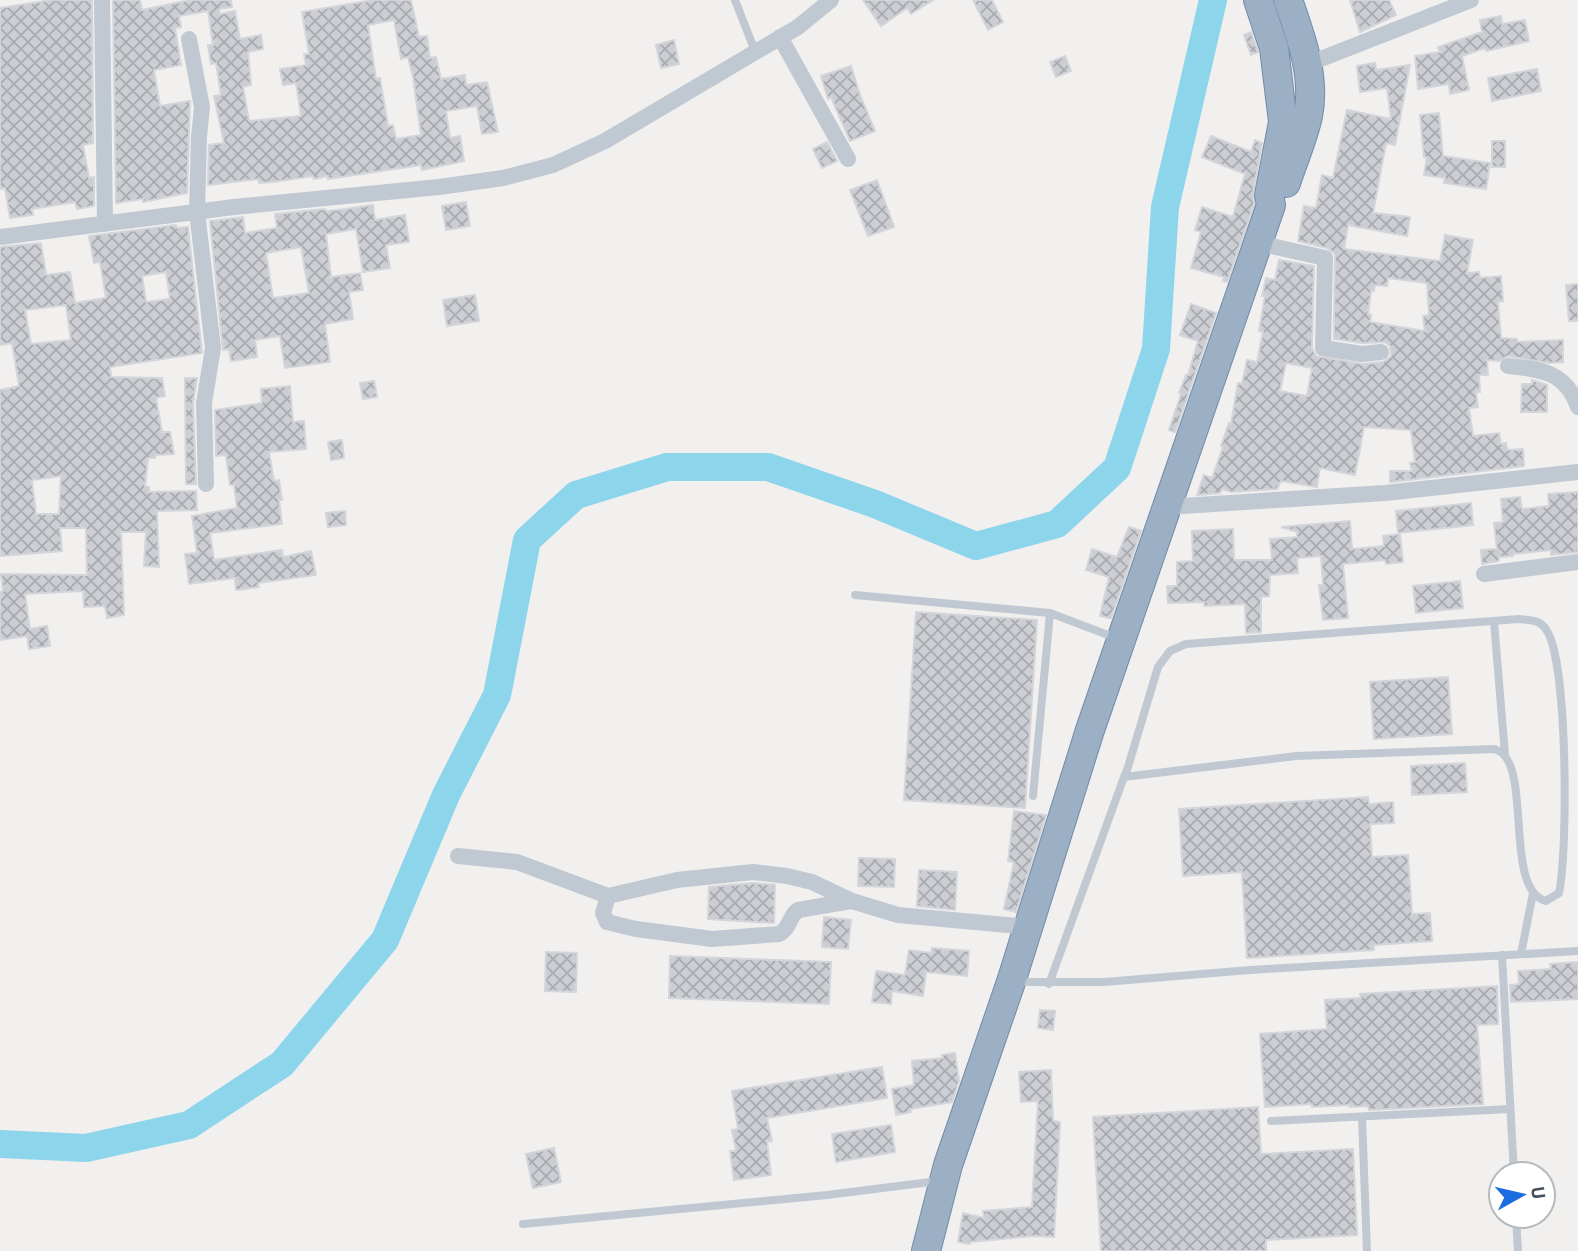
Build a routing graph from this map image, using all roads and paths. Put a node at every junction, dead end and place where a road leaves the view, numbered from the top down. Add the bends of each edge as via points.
1 (103, 0) edge
2 (735, 0) edge
3 (831, 0) edge
4 (1471, 0) edge
5 (1275, 4) edge
6 (780, 37) junction
7 (189, 39) dead end
8 (755, 51) junction
9 (1308, 64) junction
10 (848, 159) dead end
11 (1271, 205) junction
12 (197, 212) junction
13 (105, 224) junction
14 (0, 237) edge
15 (1258, 243) junction
16 (1381, 352) dead end
17 (1508, 366) dead end
18 (1578, 407) edge
19 (1578, 472) edge
20 (206, 484) dead end
21 (1167, 507) junction
22 (1578, 562) edge
23 (1484, 574) dead end
24 (855, 596) dead end
25 (1050, 614) junction
26 (1494, 621) junction
27 (1122, 641) junction
28 (1504, 755) junction
29 (1124, 777) junction
30 (1033, 796) dead end
31 (458, 856) dead end
32 (1533, 893) junction
33 (608, 896) junction
34 (852, 901) junction
35 (1029, 927) junction
36 (1578, 951) edge
37 (1521, 954) junction
38 (1502, 956) junction
39 (1011, 982) junction
40 (1049, 984) junction
41 (1510, 1109) junction
42 (1362, 1117) junction
43 (1271, 1122) dead end
44 (1513, 1160) edge
45 (944, 1180) junction
46 (523, 1224) dead end
47 (1517, 1230) edge
48 (926, 1251) edge
49 (1367, 1251) edge
50 (1518, 1251) edge

1 - 13 street
2 - 8 lane
3 - 6 street
4 - 9 street
5 - 9 highway
5 - 11 highway via 1274,48 1283,122
6 - 8 street
6 - 10 street
7 - 12 street via 202,107
8 - 12 street via 604,141 553,165 439,187
9 - 11 highway via 1308,115 1281,199
11 - 15 highway
12 - 13 street
12 - 20 street via 213,348 204,403
13 - 14 street
15 - 16 street via 1325,258 1323,348 1362,355
15 - 21 highway
17 - 18 street via 1556,376 1574,395
19 - 21 street via 1385,493
21 - 27 highway
22 - 23 street
24 - 25 lane
25 - 27 lane
25 - 30 lane
26 - 28 lane
26 - 29 lane via 1186,644 1170,651 1158,667
26 - 32 lane via 1537,621 1547,630 1559,677 1562,880 1554,898 1546,901
27 - 35 highway
28 - 29 lane via 1495,749 1296,756
28 - 32 lane via 1512,773 1524,868
29 - 40 lane
31 - 33 street via 517,862
32 - 37 lane
33 - 34 street via 677,880 753,872 812,882
33 - 34 street via 603,913 607,922 712,939 779,934 799,910
34 - 35 street via 898,915
35 - 39 highway
36 - 37 lane
37 - 38 lane
38 - 40 lane
38 - 41 lane
39 - 40 lane
39 - 45 highway
41 - 42 lane
41 - 44 lane
42 - 43 lane
42 - 49 lane
45 - 46 lane
45 - 48 highway
47 - 50 lane

